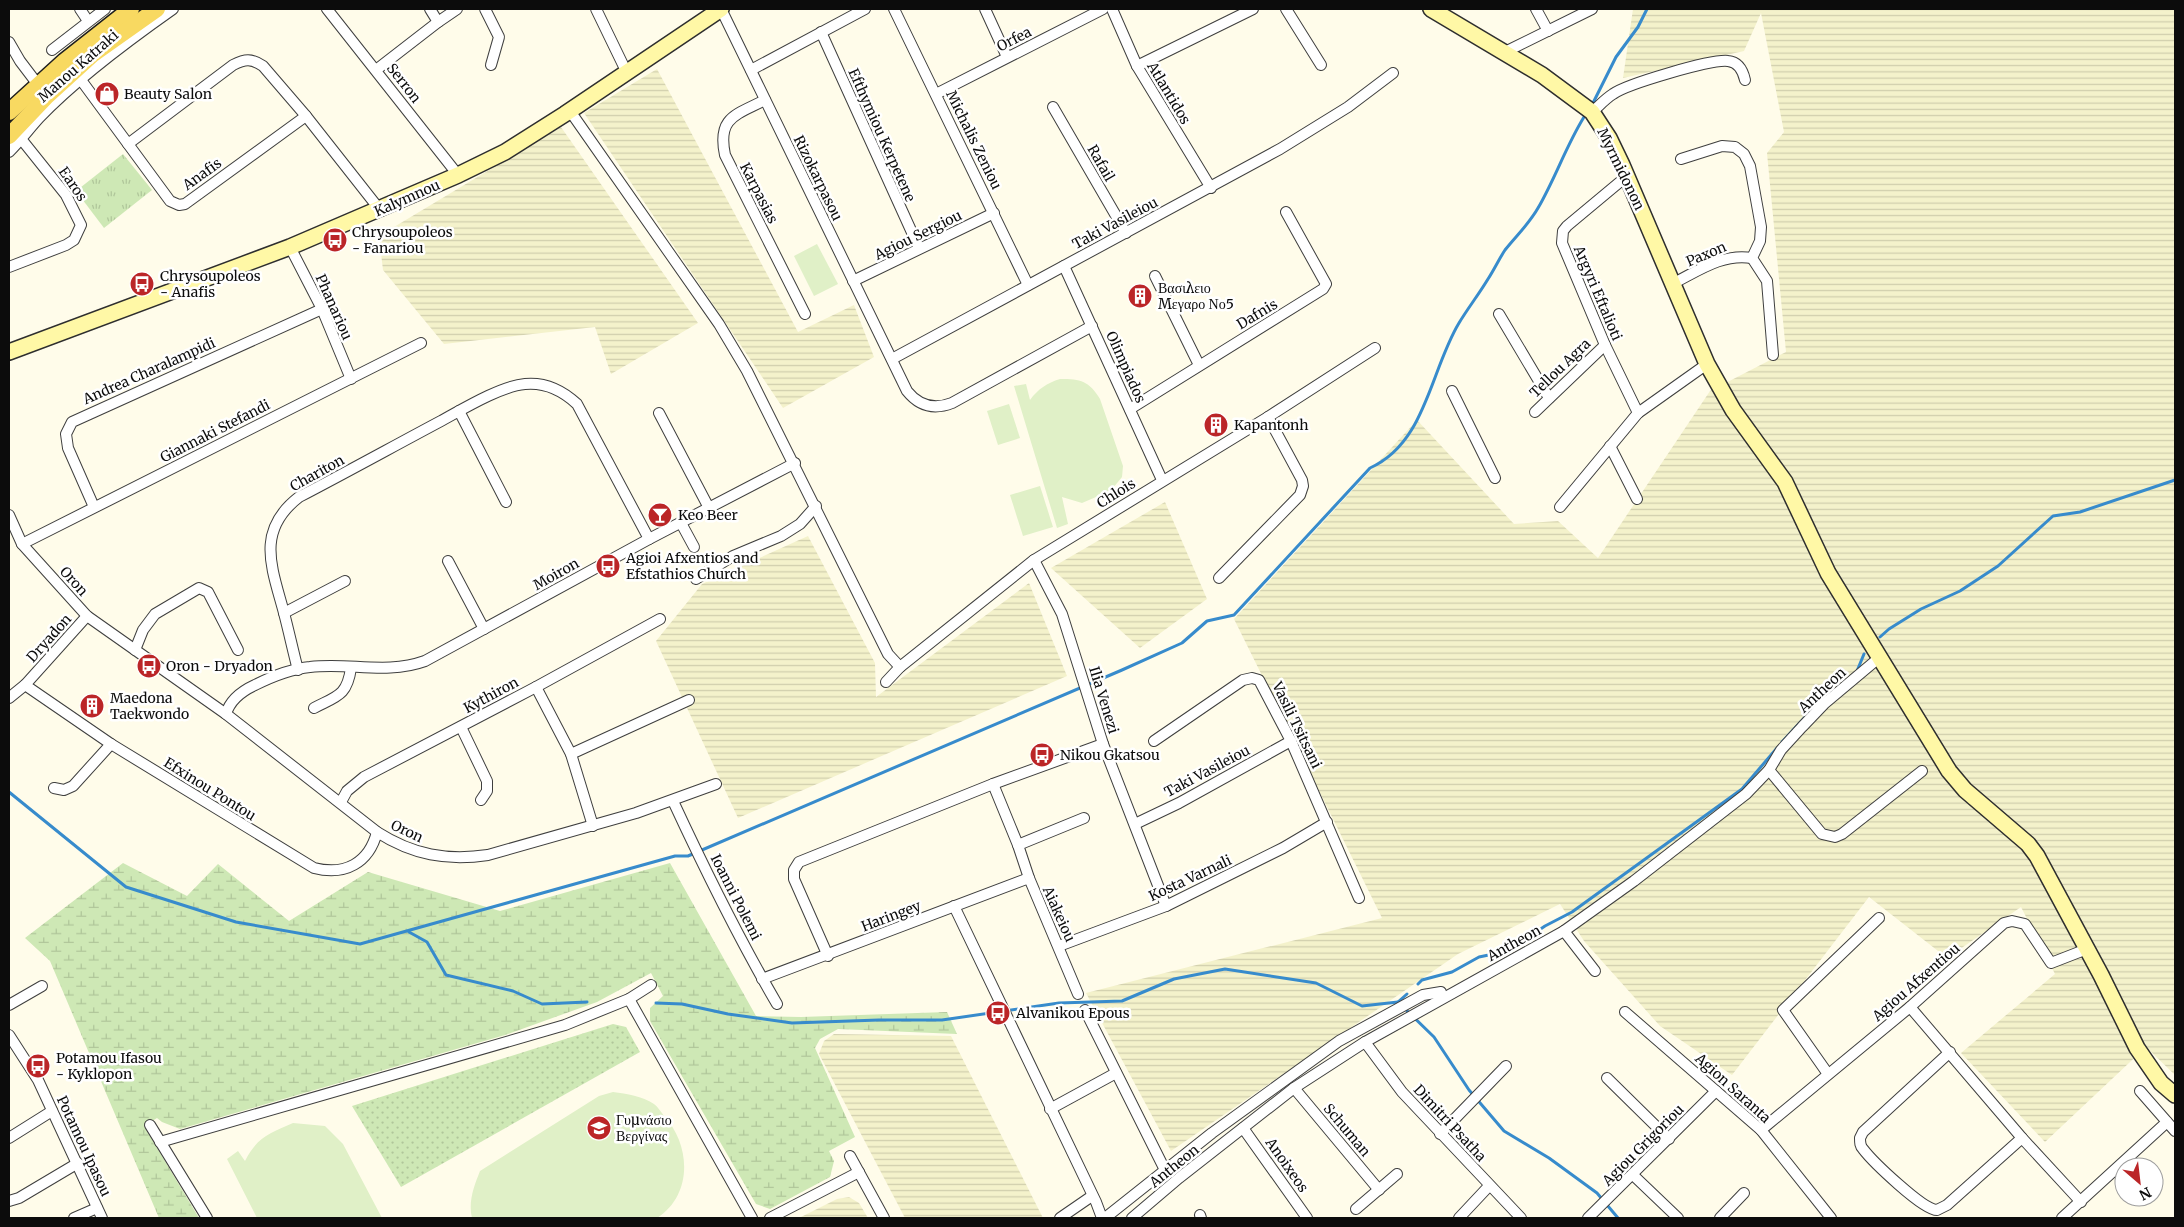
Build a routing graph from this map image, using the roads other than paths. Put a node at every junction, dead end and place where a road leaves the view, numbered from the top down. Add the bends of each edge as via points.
1 (80, 9) edge
2 (105, 9) edge
3 (131, 9) edge
4 (157, 9) edge
5 (173, 9) edge
6 (327, 9) edge
7 (430, 9) edge
8 (457, 9) edge
9 (485, 9) edge
10 (596, 9) edge
11 (721, 9) edge
12 (865, 9) edge
13 (894, 9) edge
14 (985, 9) edge
15 (1103, 9) edge
16 (1112, 9) edge
17 (1252, 9) edge
18 (1286, 9) edge
19 (1430, 9) edge
20 (1536, 9) edge
21 (1592, 9) edge
22 (1234, 13) edge
23 (88, 21) junction
24 (438, 22) junction
25 (1548, 31) junction
26 (821, 32) junction
27 (9, 42) edge
28 (52, 50) dead end
29 (1505, 52) junction
30 (1007, 58) junction
31 (491, 65) dead end
32 (1321, 65) dead end
33 (1136, 66) junction
34 (376, 70) junction
35 (751, 70) junction
36 (1393, 72) dead end
37 (627, 73) junction
38 (81, 80) junction
39 (1745, 80) dead end
40 (42, 90) junction
41 (936, 94) junction
42 (765, 100) junction
43 (1053, 107) dead end
44 (570, 111) junction
45 (9, 112) edge
46 (1592, 112) junction
47 (306, 116) junction
48 (15, 138) edge
49 (128, 144) junction
50 (9, 152) edge
51 (1681, 159) dead end
52 (458, 175) junction
53 (1627, 176) junction
54 (1211, 188) junction
55 (380, 210) junction
56 (1286, 212) dead end
57 (994, 213) junction
58 (1126, 234) junction
59 (290, 247) junction
60 (918, 248) junction
61 (1752, 258) junction
62 (1064, 266) junction
63 (9, 267) edge
64 (1155, 276) dead end
65 (853, 281) junction
66 (1672, 284) junction
67 (1028, 285) junction
68 (322, 309) junction
69 (805, 314) dead end
70 (1499, 314) dead end
71 (1092, 326) junction
72 (421, 343) dead end
73 (1604, 345) junction
74 (1375, 348) dead end
75 (9, 352) edge
76 (1773, 356) dead end
77 (892, 359) junction
78 (1707, 364) junction
79 (1199, 365) junction
80 (351, 379) junction
81 (1452, 391) dead end
82 (1549, 398) junction
83 (1130, 410) junction
84 (459, 411) junction
85 (1535, 412) dead end
86 (659, 413) dead end
87 (1638, 414) junction
88 (1268, 417) junction
89 (1610, 446) junction
90 (795, 463) junction
91 (1495, 478) dead end
92 (1162, 480) junction
93 (1637, 499) dead end
94 (506, 502) dead end
95 (816, 506) junction
96 (94, 507) junction
97 (1560, 507) dead end
98 (709, 508) junction
99 (9, 515) edge
100 (681, 523) junction
101 (649, 539) junction
102 (22, 544) junction
103 (694, 547) dead end
104 (1034, 560) junction
105 (448, 561) dead end
106 (1219, 578) dead end
107 (696, 579) dead end
108 (345, 581) dead end
109 (284, 613) junction
110 (87, 616) junction
111 (660, 619) dead end
112 (484, 629) junction
113 (135, 650) junction
114 (238, 650) dead end
115 (1880, 656) junction
116 (900, 667) junction
117 (351, 668) junction
118 (298, 670) junction
119 (886, 682) dead end
120 (25, 685) junction
121 (536, 688) junction
122 (9, 698) edge
123 (689, 700) dead end
124 (314, 708) dead end
125 (226, 714) junction
126 (461, 727) junction
127 (1154, 741) dead end
128 (1291, 741) junction
129 (111, 744) junction
130 (1103, 744) junction
131 (572, 754) junction
132 (1769, 770) junction
133 (1922, 771) dead end
134 (716, 784) dead end
135 (993, 784) junction
136 (54, 788) dead end
137 (481, 800) dead end
138 (674, 801) junction
139 (341, 802) junction
140 (1084, 818) dead end
141 (1327, 822) junction
142 (1134, 824) junction
143 (593, 826) junction
144 (377, 832) junction
145 (1018, 845) junction
146 (1029, 878) junction
147 (1358, 898) dead end
148 (954, 906) junction
149 (1166, 906) junction
150 (1879, 918) dead end
151 (1564, 931) junction
152 (1059, 946) junction
153 (2087, 949) junction
154 (828, 956) junction
155 (1595, 972) dead end
156 (762, 979) junction
157 (651, 985) dead end
158 (42, 986) dead end
159 (1441, 992) dead end
160 (1078, 994) dead end
161 (629, 999) junction
162 (777, 1004) dead end
163 (9, 1005) edge
164 (1910, 1007) junction
165 (1085, 1010) dead end
166 (1625, 1012) dead end
167 (9, 1035) edge
168 (1365, 1042) junction
169 (1950, 1052) junction
170 (1506, 1066) dead end
171 (1116, 1073) junction
172 (1828, 1074) junction
173 (1607, 1078) dead end
174 (1294, 1088) junction
175 (1716, 1091) junction
176 (2140, 1091) dead end
177 (2175, 1095) edge
178 (1050, 1108) junction
179 (52, 1112) junction
180 (2167, 1122) junction
181 (150, 1125) dead end
182 (1243, 1128) junction
183 (1761, 1130) junction
184 (2175, 1131) edge
185 (1440, 1134) junction
186 (9, 1138) edge
187 (2022, 1138) junction
188 (1669, 1139) junction
189 (160, 1142) junction
190 (850, 1156) dead end
191 (78, 1164) junction
192 (1165, 1170) junction
193 (859, 1172) junction
194 (1397, 1174) dead end
195 (1633, 1175) junction
196 (1489, 1186) junction
197 (1379, 1190) junction
198 (1744, 1193) dead end
199 (1092, 1196) junction
200 (14, 1200) edge
201 (2081, 1202) junction
202 (97, 1208) junction
203 (1356, 1209) dead end
204 (74, 1218) edge
205 (102, 1218) edge
206 (207, 1218) edge
207 (752, 1218) edge
208 (770, 1218) edge
209 (884, 1218) edge
210 (1060, 1218) edge
211 (1103, 1218) edge
212 (1132, 1218) edge
213 (1307, 1218) edge
214 (1459, 1218) edge
215 (1521, 1218) edge
216 (1588, 1218) edge
217 (1678, 1218) edge
218 (1720, 1218) edge
219 (1831, 1218) edge
220 (2062, 1218) edge

1 - 23 street
2 - 23 street
3 - 40 main road via 100,32
4 - 40 main road
5 - 38 street, Manou Katraki
6 - 34 street, Serron
7 - 24 street
8 - 24 street
9 - 31 street via 499,37
10 - 37 street
11 - 35 street, Rizokarpasou
11 - 37 street, Kalymnou
12 - 26 street
13 - 41 street, Michalis Zeniou
14 - 30 street
15 - 30 street, Orfea
16 - 33 street, Atlantidos
17 - 22 street
18 - 32 street
19 - 29 street, Myrmidonon
20 - 25 street
21 - 25 street
22 - 33 street
23 - 28 street
24 - 34 street
25 - 29 street
26 - 35 street
26 - 60 street, Efthymiou Kerpetene
27 - 40 street
29 - 46 street, Myrmidonon
30 - 41 street, Orfea
33 - 54 street, Atlantidos
34 - 52 street, Serron
35 - 42 street, Rizokarpasou
36 - 54 street, Taki Vasileiou via 1348,107
37 - 44 street, Kalymnou
38 - 48 street, Manou Katraki
38 - 49 street, Anafis
39 - 46 street via 1736,64 1718,61 1620,90
40 - 45 main road
40 - 48 main road
41 - 57 street, Michalis Zeniou
42 - 65 street, Rizokarpasou
42 - 69 street, Karpasias via 728,121 722,140 724,155
43 - 58 street, Rafail
44 - 52 street, Kalymnou via 504,152
44 - 90 street via 719,324
46 - 53 street, Myrmidonon
47 - 49 street via 263,66 254,60 245,60 233,65
47 - 49 street, Anafis via 185,204 179,205 170,201
47 - 55 street
48 - 50 street, Manou Katraki
48 - 63 street, Earos via 66,195 81,225 74,240 66,245
51 - 61 street via 1722,146 1735,147 1744,154 1750,166 1761,228 1760,241
52 - 55 street, Kalymnou
53 - 66 street, Myrmidonon
53 - 73 street, Argyri Eftalioti via 1567,226 1562,236 1564,251
54 - 58 street, Taki Vasileiou
55 - 59 street, Kalymnou
56 - 79 street, Dafnis via 1326,284 1323,289
57 - 60 street, Agiou Sergiou
57 - 67 street, Michalis Zeniou
58 - 62 street, Taki Vasileiou
59 - 68 street, Phanariou
59 - 75 street, Kalymnou
60 - 65 street, Agiou Sergiou
61 - 66 street, Paxon via 1726,258
61 - 76 street via 1766,281
62 - 67 street, Taki Vasileiou
62 - 71 street, Olimpiados
64 - 79 street
65 - 77 street, Rizokarpasou
66 - 78 street, Myrmidonon
67 - 77 street, Taki Vasileiou
68 - 80 street, Phanariou
68 - 96 street, Andrea Charalampidi via 72,422 66,434 68,448
70 - 82 street
71 - 77 street, Rizokarpasou via 952,403 938,407 925,405 906,391
71 - 83 street, Olimpiados
72 - 80 street, Giannaki Stefandi
73 - 82 street, Tellou Agra
73 - 87 street, Argyri Eftalioti
74 - 88 street, Chlois
78 - 87 street
78 - 115 street, Myrmidonon via 1728,402 1785,482 1828,573
79 - 83 street, Dafnis
80 - 96 street, Giannaki Stefandi
81 - 91 street
82 - 85 street, Tellou Agra
83 - 92 street, Olimpiados
84 - 94 street
84 - 101 street, Chariton via 518,385 547,386 564,393 582,412
84 - 109 street, Chariton via 299,497 285,508 273,528 270,557
86 - 98 street
87 - 89 street
88 - 92 street, Chlois
88 - 106 street via 1302,480 1303,491
89 - 93 street
89 - 97 street
90 - 95 street
90 - 98 street, Moiron
92 - 104 street, Chlois
95 - 107 street via 800,524 781,536 733,556
95 - 116 street via 888,654
96 - 102 street, Giannaki Stefandi
98 - 100 street, Moiron
99 - 102 street, Oron
100 - 101 street, Moiron
100 - 103 street
101 - 112 street, Moiron
102 - 110 street, Oron
104 - 116 street, Chlois
104 - 130 street, Ilia Venezi via 1062,614
105 - 112 street
108 - 109 street
109 - 118 street, Chariton
110 - 113 street, Oron
110 - 120 street, Dryadon
111 - 121 street, Kythiron
112 - 117 street, Moiron via 414,665 391,669
113 - 114 street via 143,630 155,614 199,588 208,592
113 - 125 street, Oron
115 - 132 street, Antheon via 1807,721 1781,750
115 - 153 street, Myrmidonon via 1949,771 1964,790 2028,844
116 - 119 street, Chlois
117 - 118 street, Moiron via 310,667
117 - 124 street via 345,690
118 - 125 street, Moiron via 289,670 250,687 232,700
120 - 122 street, Dryadon
120 - 129 street, Efxinou Pontou
121 - 126 street, Kythiron
121 - 131 street
123 - 131 street
125 - 139 street, Oron
126 - 137 street via 487,781 487,791
126 - 139 street, Kythiron via 364,777 347,791
127 - 128 street, Vasili Tsitsani via 1242,680 1252,678 1263,684
128 - 141 street, Vasili Tsitsani
128 - 142 street, Taki Vasileiou via 1198,793
129 - 136 street via 72,786 64,790
129 - 144 street, Efxinou Pontou via 314,868 336,871 351,866 373,846
130 - 135 street
130 - 142 street, Ilia Venezi
131 - 143 street
132 - 133 street via 1822,834 1835,837
132 - 151 street, Antheon via 1725,811
134 - 138 street, Oron
135 - 145 street, Aiakeiou
135 - 154 street via 799,862 794,870 794,879
138 - 143 street, Oron
138 - 156 street, Ioanni Polemi
139 - 144 street, Oron
140 - 145 street
141 - 147 street, Vasili Tsitsani
141 - 149 street, Kosta Varnali via 1283,848
142 - 149 street, Ilia Venezi
143 - 144 street, Oron via 493,854 457,858 420,853
145 - 146 street, Aiakeiou
146 - 148 street, Haringey
146 - 152 street, Aiakeiou
148 - 154 street, Haringey
148 - 178 street
149 - 152 street, Kosta Varnali
150 - 172 street via 1783,1010
151 - 155 street
151 - 168 street, Antheon
152 - 160 street, Aiakeiou
153 - 164 street, Agiou Afxentiou via 2051,963 2025,924 2004,923
153 - 177 street, Myrmidonon via 2146,1063
154 - 156 street, Haringey
156 - 162 street, Ioanni Polemi
157 - 161 street
158 - 163 street
159 - 192 street via 1423,995 1339,1041
161 - 189 street via 565,1025
161 - 207 street
164 - 169 street
164 - 172 street, Agiou Afxentiou
165 - 171 street
166 - 175 street, Agion Saranta
167 - 179 street, Potamou Ipasou via 30,1064
168 - 174 street, Antheon
168 - 185 street, Dimitri Psatha via 1402,1092
169 - 187 street
169 - 187 street via 1863,1132 1860,1138 1862,1148 1893,1179 1932,1210 1937,1210
170 - 185 street
171 - 178 street
171 - 192 street
172 - 183 street, Agiou Afxentiou
173 - 188 street
174 - 182 street, Antheon
174 - 197 street, Schuman
175 - 183 street, Agion Saranta
175 - 188 street, Agiou Grigoriou
176 - 180 street
178 - 199 street
179 - 186 street
179 - 191 street, Potamou Ipasou
180 - 184 street
180 - 201 street
181 - 189 street
182 - 212 street, Antheon
182 - 213 street, Anoixeos
183 - 219 street, Agion Saranta
185 - 196 street, Dimitri Psatha
187 - 201 street
188 - 195 street, Agiou Grigoriou
189 - 206 street
190 - 193 street
191 - 200 street
191 - 202 street, Potamou Ipasou
192 - 211 street
193 - 208 street
193 - 209 street
194 - 197 street
195 - 216 street, Agiou Grigoriou
195 - 217 street
196 - 214 street
196 - 215 street, Dimitri Psatha
197 - 203 street
198 - 218 street
199 - 210 street
199 - 211 street
201 - 220 street
202 - 204 street
202 - 205 street, Potamou Ipasou

